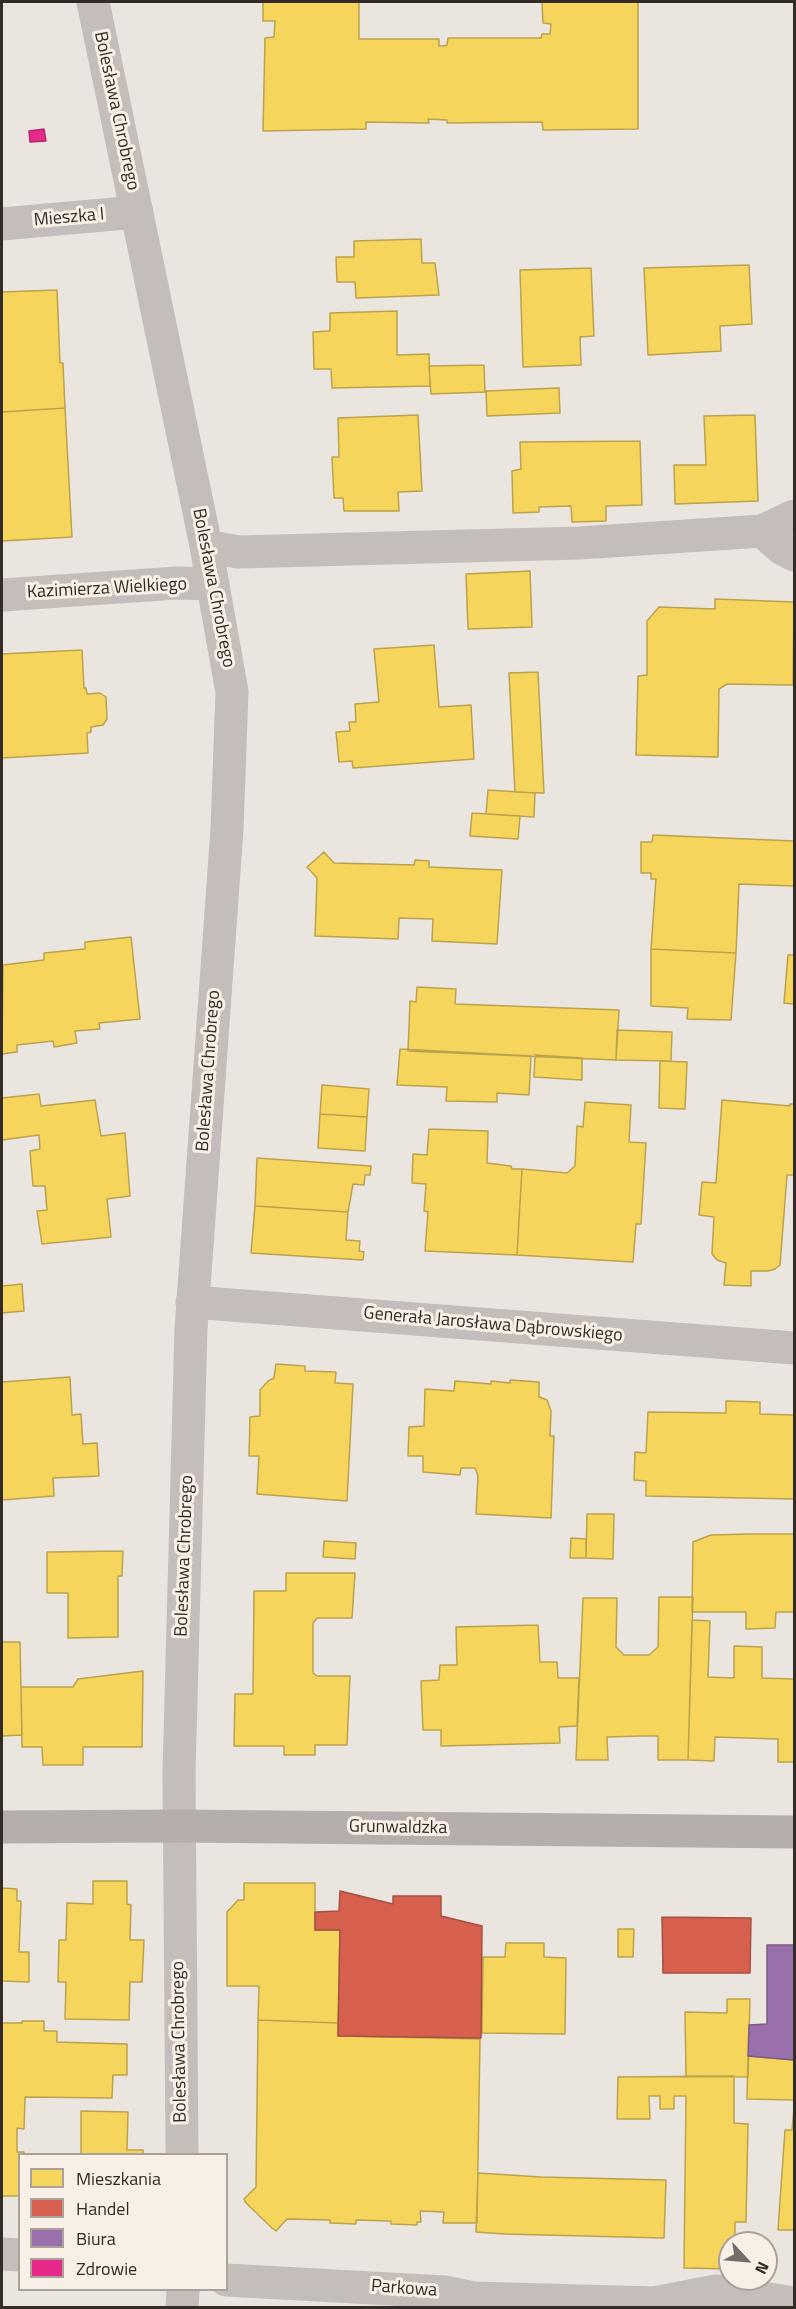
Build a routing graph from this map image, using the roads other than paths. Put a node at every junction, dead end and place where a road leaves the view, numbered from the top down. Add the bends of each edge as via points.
1 (93, 2) edge
2 (136, 212) junction
3 (2, 224) edge
4 (795, 516) edge
5 (762, 531) junction
6 (206, 546) junction
7 (795, 555) edge
8 (213, 584) junction
9 (2, 595) edge
10 (192, 1302) junction
11 (795, 1348) edge
12 (178, 1826) junction
13 (2, 1827) edge
14 (795, 1832) edge
15 (182, 2153) edge
16 (2, 2254) edge
17 (18, 2255) edge
18 (228, 2280) edge
19 (183, 2291) edge
20 (795, 2303) edge
21 (182, 2307) edge

1 - 2 street, Bolesława Chrobrego
2 - 3 street, Mieszka I
2 - 6 street, Bolesława Chrobrego
4 - 5 street
5 - 6 street via 532,544 238,552
5 - 7 street
6 - 8 street, Bolesława Chrobrego
8 - 9 street, Kazimierza Wielkiego
8 - 10 street, Bolesława Chrobrego via 232,704 227,829
10 - 11 street, Generała Jarosława Dąbrowskiego
10 - 12 street, Bolesława Chrobrego
12 - 13 street, Grunwaldzka
12 - 14 street, Grunwaldzka
12 - 15 street, Bolesława Chrobrego
16 - 17 street
18 - 20 street, Parkowa via 423,2290 473,2298 654,2303 716,2290
19 - 21 street

